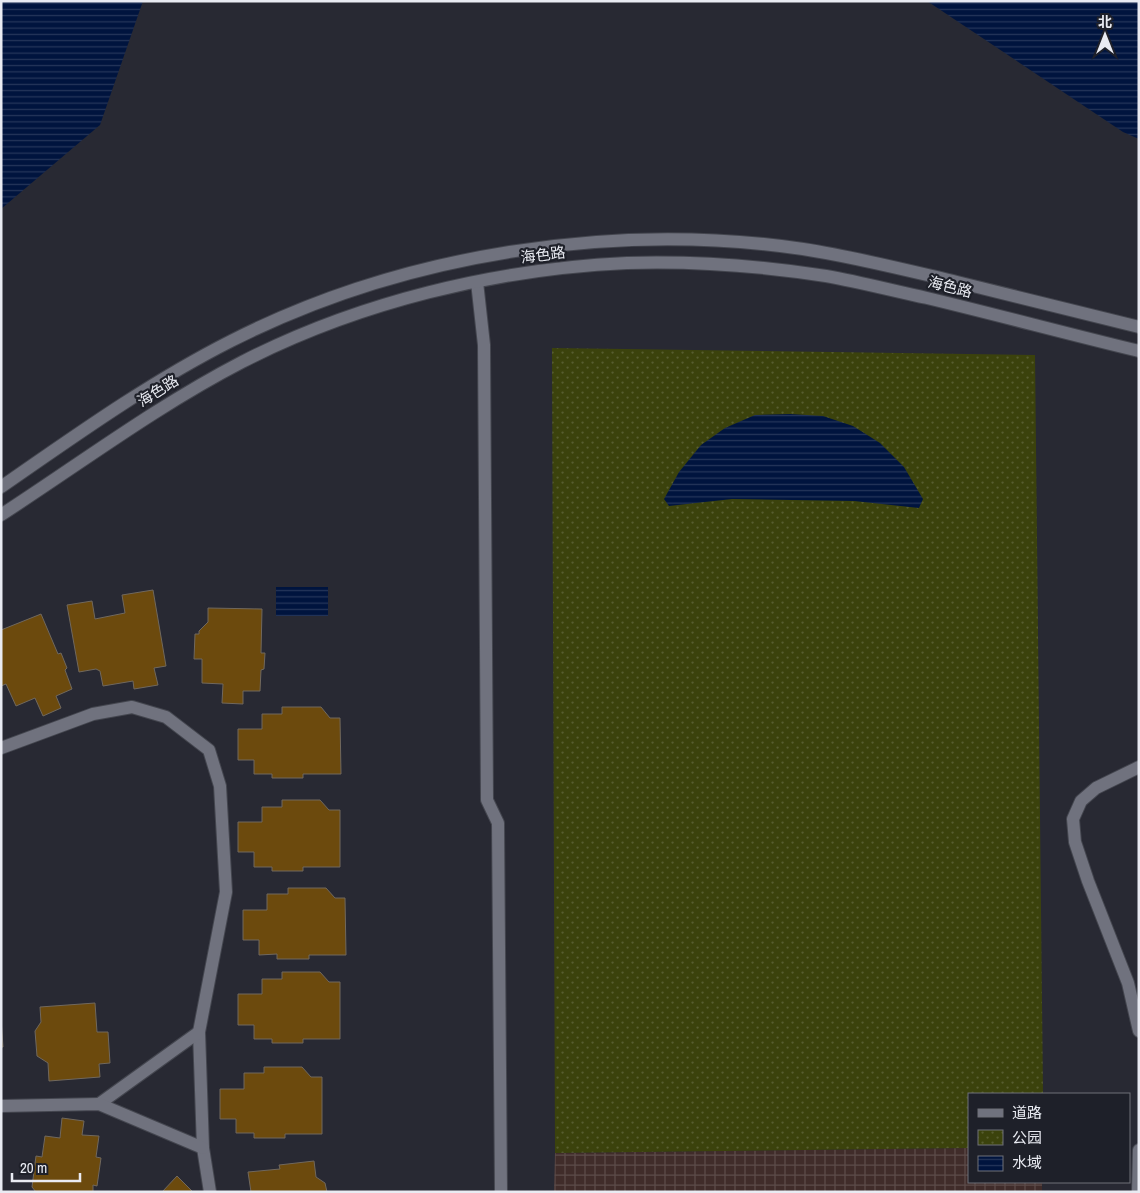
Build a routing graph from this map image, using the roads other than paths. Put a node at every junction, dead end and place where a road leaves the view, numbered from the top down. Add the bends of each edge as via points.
1 (477, 282) junction
2 (1139, 327) edge
3 (1139, 351) edge
4 (1, 487) edge
5 (1, 515) edge
6 (1, 748) edge
7 (1139, 767) edge
8 (1139, 1031) edge
9 (199, 1032) junction
10 (99, 1104) junction
11 (1, 1106) edge
12 (203, 1148) junction
13 (1139, 1150) edge
14 (210, 1192) edge
15 (501, 1192) edge
16 (1138, 1192) edge

1 - 3 street, 海色路 via 548,270 628,263 749,266 860,283
1 - 5 street, 海色路 via 369,310 243,362 156,411
1 - 15 street via 484,345 487,800 498,823
2 - 4 street, 海色路 via 881,264 777,246 638,240 516,251 424,269 377,283 255,329 139,394
6 - 9 street via 93,714 132,707 166,717 209,750 220,786 226,892
7 - 8 street via 1096,788 1081,800 1073,819 1075,842 1128,983
9 - 10 street
9 - 12 street
10 - 11 street
10 - 12 street
12 - 14 street
13 - 16 street

